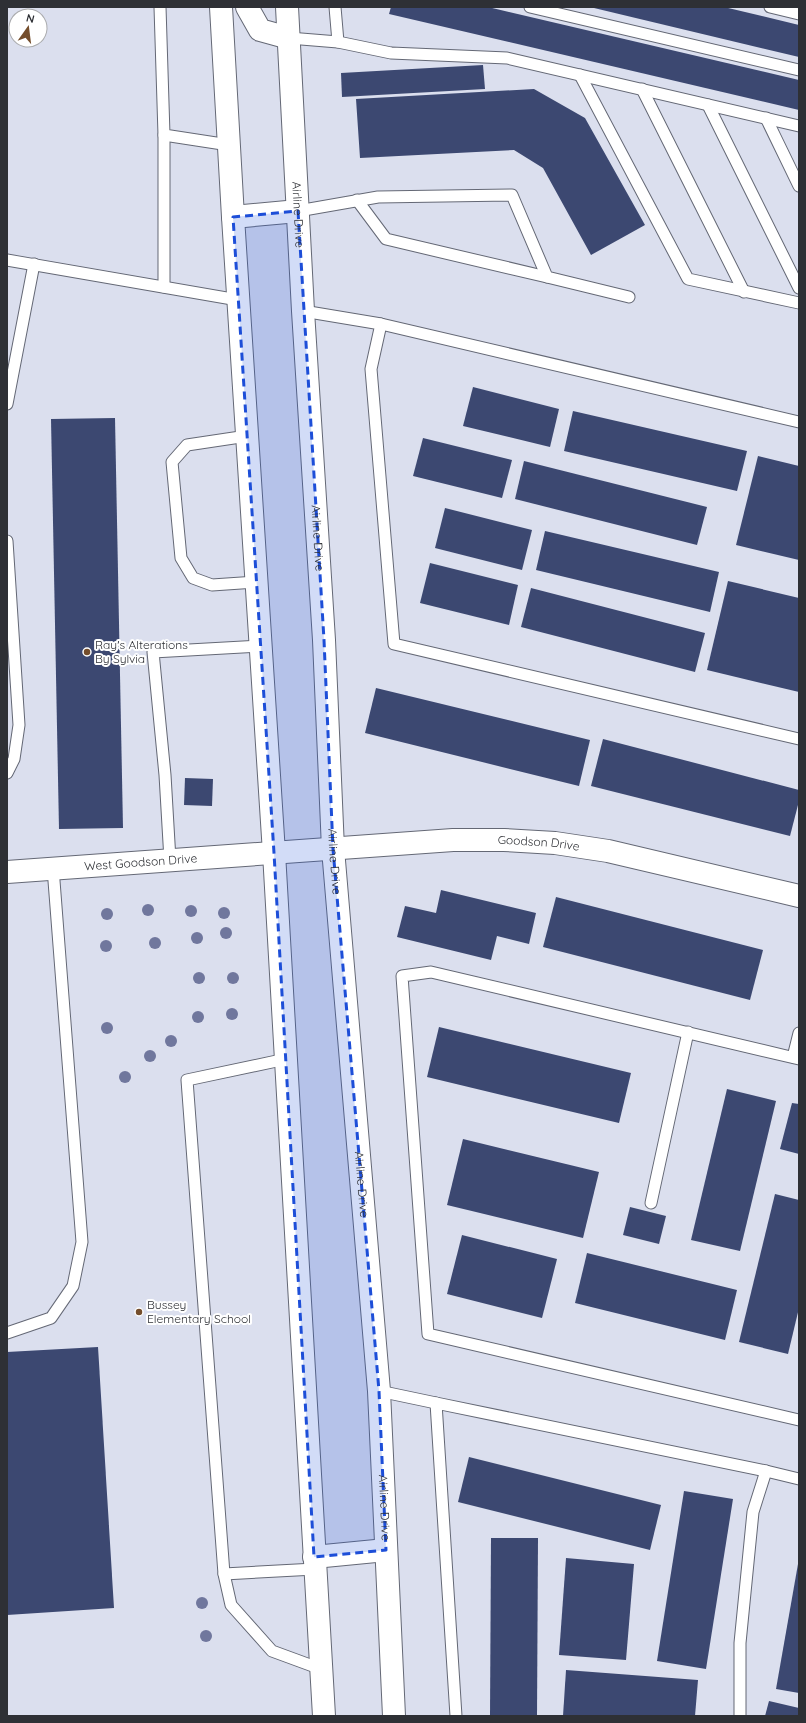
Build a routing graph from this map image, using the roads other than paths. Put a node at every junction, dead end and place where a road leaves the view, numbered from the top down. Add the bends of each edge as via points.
1 (160, 7) edge
2 (221, 7) edge
3 (247, 7) edge
4 (287, 7) edge
5 (334, 7) edge
6 (530, 7) edge
7 (770, 7) edge
8 (799, 14) edge
9 (289, 38) junction
10 (338, 42) junction
11 (799, 70) edge
12 (580, 75) junction
13 (642, 89) junction
14 (708, 105) junction
15 (766, 118) junction
16 (799, 126) edge
17 (164, 135) junction
18 (229, 145) junction
19 (799, 186) edge
20 (357, 200) junction
21 (298, 211) junction
22 (233, 217) junction
23 (7, 260) edge
24 (34, 264) junction
25 (547, 278) junction
26 (164, 287) junction
27 (799, 288) edge
28 (744, 292) junction
29 (629, 297) dead end
30 (238, 300) junction
31 (799, 303) edge
32 (303, 311) junction
33 (381, 324) junction
34 (7, 404) edge
35 (799, 422) edge
36 (247, 436) junction
37 (7, 541) edge
38 (257, 582) junction
39 (261, 646) junction
40 (799, 739) edge
41 (7, 773) edge
42 (333, 849) junction
43 (274, 853) junction
44 (170, 860) junction
45 (53, 868) junction
46 (7, 872) edge
47 (799, 896) edge
48 (688, 1032) junction
49 (799, 1033) edge
50 (796, 1058) edge
51 (286, 1059) junction
52 (651, 1203) dead end
53 (7, 1332) edge
54 (378, 1391) junction
55 (436, 1403) junction
56 (799, 1420) edge
57 (766, 1471) junction
58 (799, 1479) edge
59 (386, 1550) junction
60 (314, 1563) junction
61 (224, 1574) junction
62 (321, 1670) junction
63 (324, 1716) edge
64 (394, 1716) edge
65 (456, 1716) edge
66 (740, 1716) edge

1 - 17 lane
2 - 18 main road
3 - 9 main road via 260,30
4 - 9 main road, Airline Drive
5 - 10 lane
6 - 11 lane
7 - 8 lane
9 - 10 lane
9 - 21 main road, Airline Drive
10 - 12 lane via 391,53 507,58
12 - 13 lane
12 - 28 lane via 688,279
13 - 14 lane
13 - 28 lane
14 - 15 lane
14 - 27 lane
15 - 16 lane
15 - 19 lane
17 - 18 lane
17 - 26 lane
18 - 22 main road
20 - 21 lane
20 - 25 lane via 386,239
20 - 25 lane via 378,197 512,195
21 - 22 main road
21 - 32 main road, Airline Drive
22 - 30 main road
23 - 24 lane
24 - 26 lane
24 - 34 lane
25 - 29 lane
26 - 30 lane
28 - 31 lane
30 - 36 main road
32 - 33 lane
32 - 42 main road, Airline Drive via 324,640
33 - 35 lane
33 - 40 lane via 371,369 394,644
36 - 38 main road
36 - 38 lane via 187,445 172,462 181,558 193,578 212,586
37 - 41 lane via 18,725 14,759
38 - 39 main road
39 - 43 main road
39 - 44 lane via 152,652 165,775
42 - 43 main road, Goodson Drive
42 - 47 main road, Goodson Drive via 453,840 555,843 608,851
42 - 54 main road, Airline Drive
43 - 44 main road, West Goodson Drive
43 - 51 main road
44 - 45 main road, West Goodson Drive
45 - 46 main road, West Goodson Drive
45 - 53 lane via 82,1242 73,1286 51,1318
48 - 50 lane
48 - 52 lane
48 - 56 lane via 431,972 402,976 428,1334
49 - 50 lane
51 - 60 main road
51 - 61 lane via 187,1080
54 - 55 lane
54 - 59 main road, Airline Drive
55 - 57 lane
55 - 65 lane
57 - 58 lane
57 - 66 lane via 753,1512 740,1643
59 - 60 main road
59 - 64 main road, Airline Drive
60 - 61 lane
60 - 62 main road
61 - 62 lane via 231,1605 272,1651
62 - 63 main road

